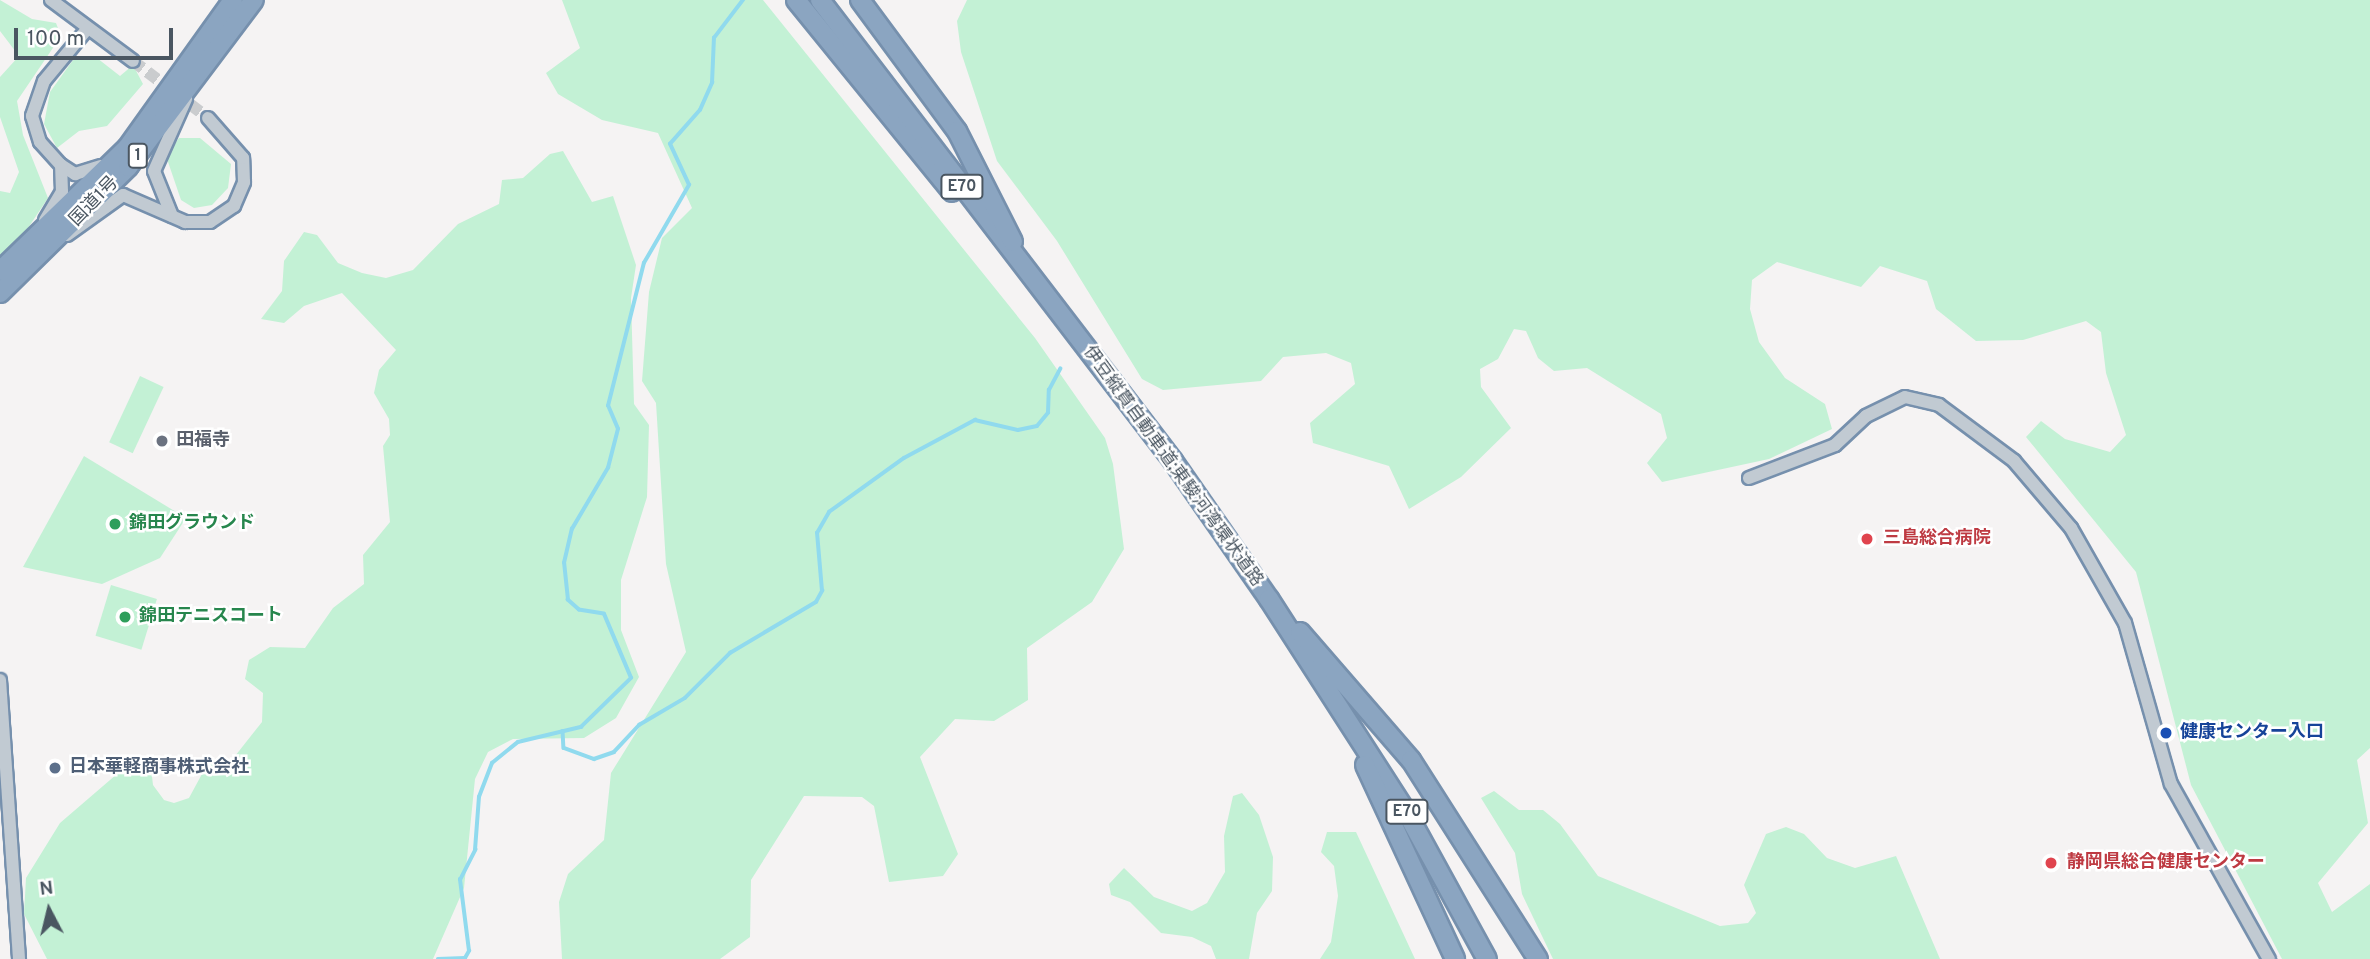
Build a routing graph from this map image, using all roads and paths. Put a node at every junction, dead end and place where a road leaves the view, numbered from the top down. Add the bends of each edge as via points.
1 (51, 0) edge
2 (233, 0) edge
3 (254, 0) edge
4 (796, 0) edge
5 (820, 0) edge
6 (860, 0) edge
7 (88, 28) junction
8 (133, 61) tunnel mouth
9 (190, 91) junction
10 (892, 109) junction
11 (208, 118) tunnel mouth
12 (127, 148) junction
13 (61, 165) junction
14 (173, 216) junction
15 (31, 240) junction
16 (51, 246) junction
17 (0, 271) edge
18 (1026, 271) junction
19 (0, 293) edge
20 (1749, 478) dead end
21 (1269, 599) junction
22 (1316, 672) junction
23 (0, 680) edge
24 (19, 959) edge
25 (1455, 959) edge
26 (1487, 959) edge
27 (1538, 959) edge
28 (2269, 959) edge

1 - 7 street
2 - 12 highway, 国道1号 / 1
3 - 9 highway, 国道1号 / 1
4 - 10 highway
5 - 10 highway, 伊豆縦貫自動車道;東駿河湾環状道路 / E70
6 - 18 highway via 967,148
7 - 8 street
7 - 13 street via 33,106 40,142
9 - 14 street via 154,171
9 - 16 highway, 国道1号 / 1
10 - 18 highway, 伊豆縦貫自動車道;東駿河湾環状道路 / E70
11 - 14 street via 243,158 240,195 209,222
12 - 13 street via 92,172 75,174
12 - 15 highway, 国道1号 / 1
13 - 15 street via 62,192
14 - 16 street via 123,195
15 - 17 highway, 国道1号 / 1
16 - 19 highway, 国道1号 / 1
18 - 21 highway, 伊豆縦貫自動車道;東駿河湾環状道路 / E70 via 1173,461
20 - 28 street via 1835,445 1866,416 1905,397 1939,405 2014,461 2071,528 2125,623 2171,784
21 - 22 highway, 伊豆縦貫自動車道;東駿河湾環状道路 / E70
21 - 27 highway via 1410,760
22 - 25 highway via 1395,822
22 - 26 highway, 伊豆縦貫自動車道;東駿河湾環状道路 / E70 via 1408,815
23 - 24 street

